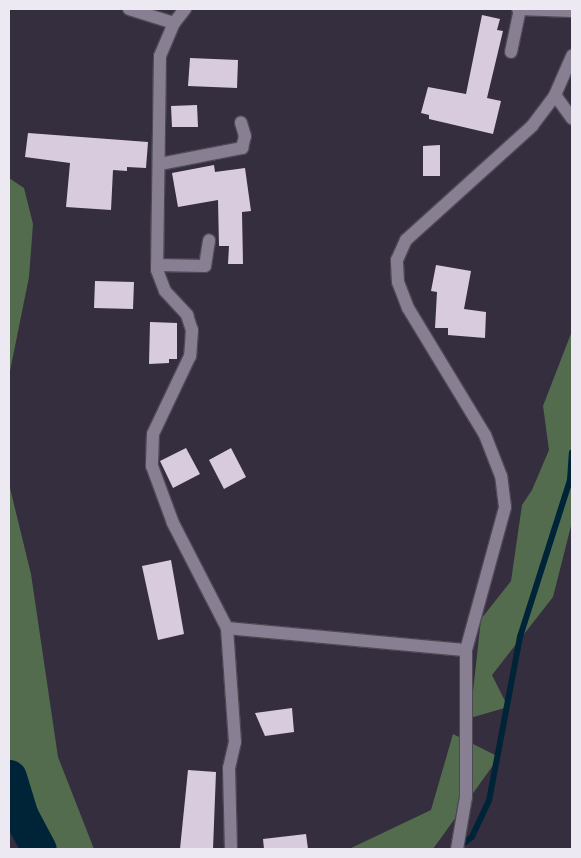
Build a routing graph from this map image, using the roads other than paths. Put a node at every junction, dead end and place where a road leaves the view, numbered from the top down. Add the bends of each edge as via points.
1 (129, 9) edge
2 (185, 9) edge
3 (519, 9) edge
4 (572, 11) edge
5 (174, 23) junction
6 (511, 52) dead end
7 (572, 56) edge
8 (555, 95) junction
9 (572, 118) edge
10 (241, 123) dead end
11 (160, 164) junction
12 (210, 240) dead end
13 (157, 265) junction
14 (227, 628) junction
15 (466, 650) junction
16 (230, 849) edge
17 (457, 849) edge

1 - 5 street
2 - 5 street
3 - 4 street
3 - 6 street
5 - 11 street via 160,56
7 - 8 street
8 - 9 street
8 - 15 street via 532,126 406,240 397,260 398,282 408,308 485,435 501,476 505,507
10 - 11 street via 245,136 242,148
11 - 13 street
12 - 13 street via 204,266
13 - 14 street via 165,291 187,315 192,330 190,356 153,434 152,466 173,523
14 - 15 street
14 - 16 street via 235,742 229,768
15 - 17 street via 466,797

